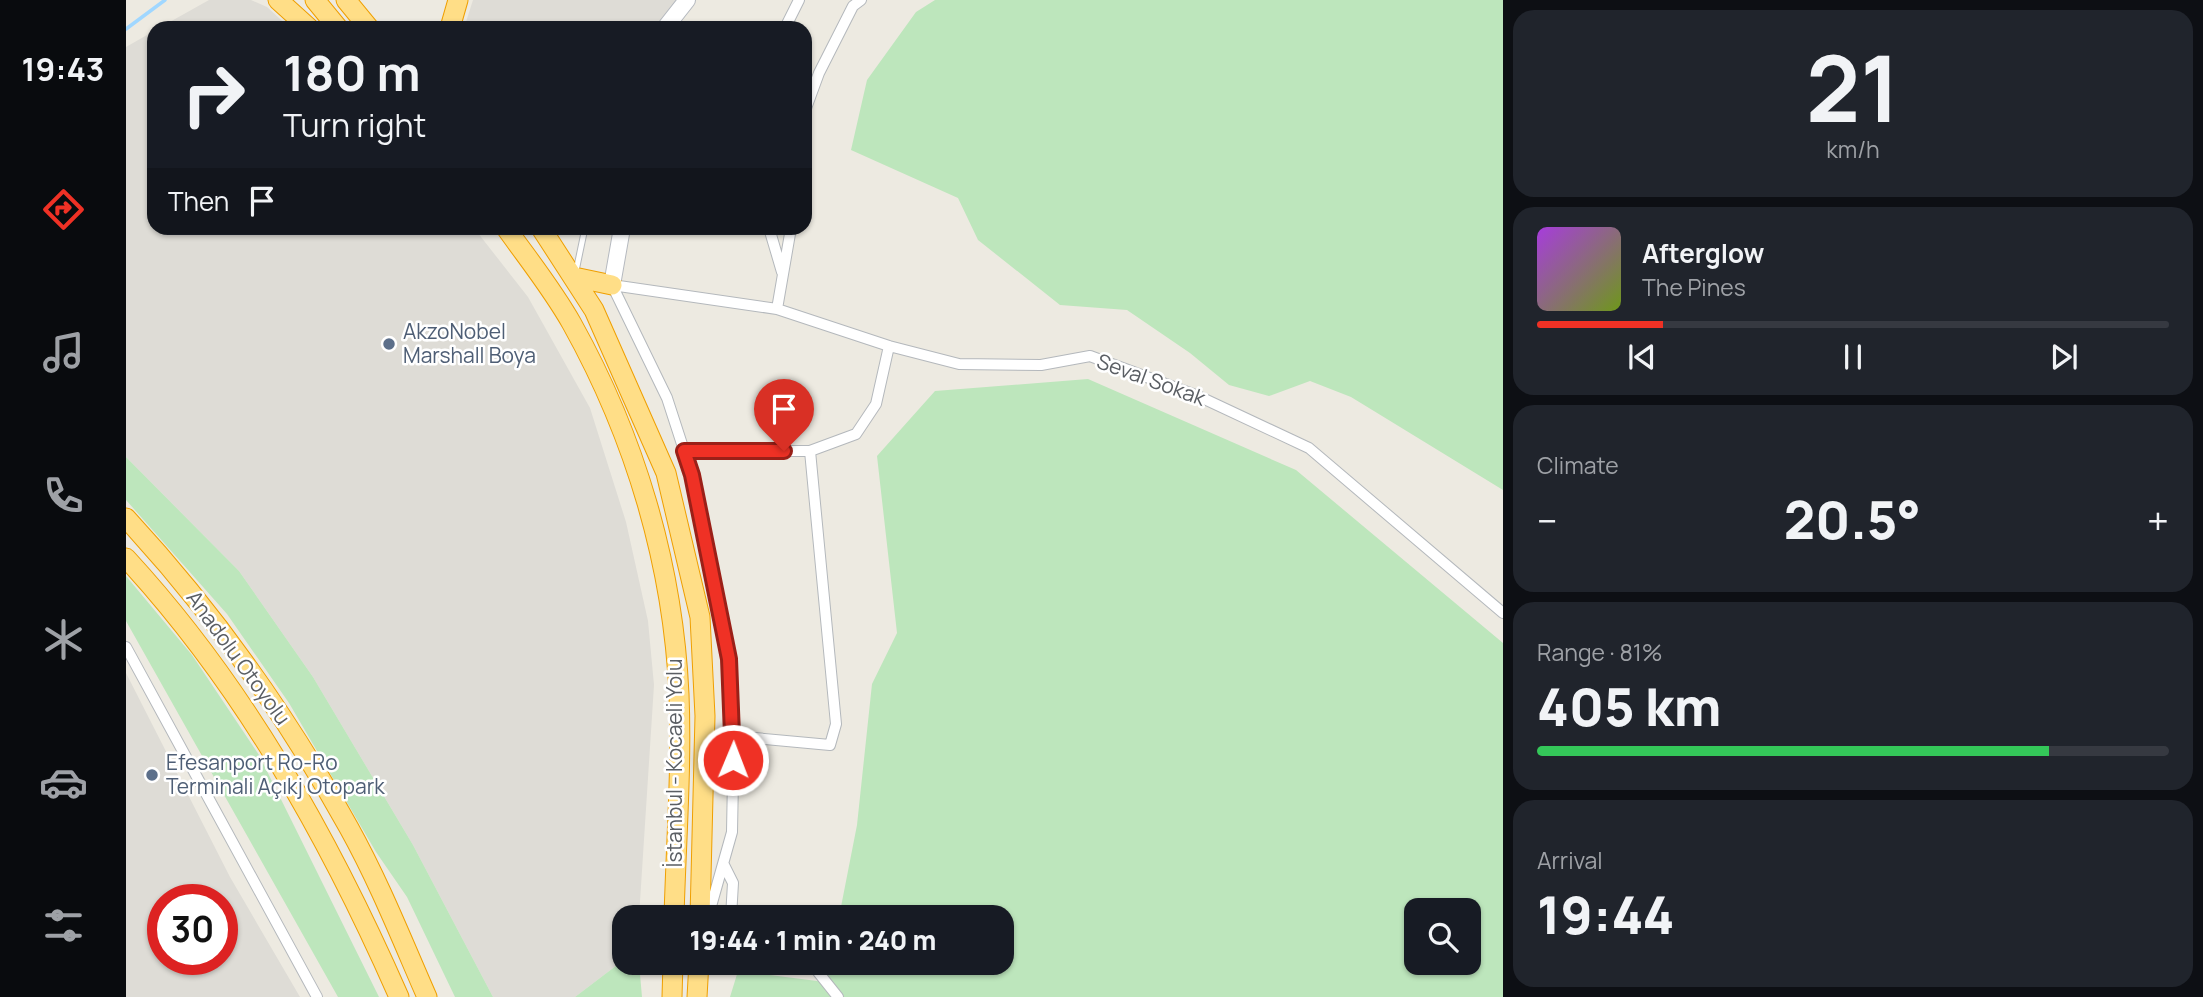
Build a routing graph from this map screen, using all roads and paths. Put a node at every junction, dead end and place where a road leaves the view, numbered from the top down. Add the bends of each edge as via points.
1 (278, 0) edge
2 (294, 0) edge
3 (315, 0) edge
4 (346, 0) edge
5 (458, 0) edge
6 (687, 0) edge
7 (799, 0) edge
8 (861, 0) edge
9 (301, 21) edge
10 (305, 21) edge
11 (332, 21) edge
12 (363, 21) edge
13 (452, 21) edge
14 (670, 21) edge
15 (788, 21) edge
16 (812, 92) edge
17 (511, 235) edge
18 (546, 235) edge
19 (584, 235) edge
20 (621, 235) edge
21 (771, 235) edge
22 (790, 235) edge
23 (783, 276) junction
24 (574, 277) junction
25 (612, 285) junction
26 (776, 309) junction
27 (889, 346) junction
28 (684, 451) junction
29 (810, 451) junction
30 (126, 519) edge
31 (126, 558) edge
32 (1503, 613) edge
33 (126, 647) edge
34 (733, 736) junction
35 (724, 865) junction
36 (674, 905) edge
37 (700, 905) edge
38 (712, 905) edge
39 (732, 905) edge
40 (673, 975) edge
41 (698, 975) edge
42 (820, 975) edge
43 (317, 997) edge
44 (399, 997) edge
45 (426, 997) edge
46 (672, 997) edge
47 (697, 997) edge
48 (838, 997) edge

1 - 9 highway
2 - 10 highway
3 - 11 highway
4 - 12 highway
5 - 13 highway
6 - 14 street
7 - 15 street
8 - 16 street via 853,6
17 - 36 highway, İstanbul - Kocaeli Yolu via 571,323 643,481 671,613 679,695
18 - 24 highway
19 - 24 lane
20 - 25 street
21 - 23 street
22 - 23 street
23 - 26 street
24 - 25 highway
24 - 37 highway via 594,310 666,473 700,617 705,716
25 - 26 street, Seval Sokak
25 - 28 street via 667,398
26 - 27 street, Seval Sokak
27 - 29 street via 876,404 856,434
27 - 32 street, Seval Sokak via 960,364 1041,365 1090,356 1198,396 1309,447
28 - 29 street
28 - 34 street via 729,659
29 - 34 street via 836,724 830,745
30 - 45 highway, Anadolu Otoyolu via 173,570 290,727 350,829
31 - 44 highway, Anadolu Otoyolu via 216,668 267,743 327,843
33 - 43 street
34 - 35 street via 732,832
35 - 38 street
35 - 39 street via 733,883
40 - 46 highway
41 - 47 highway
42 - 48 street

